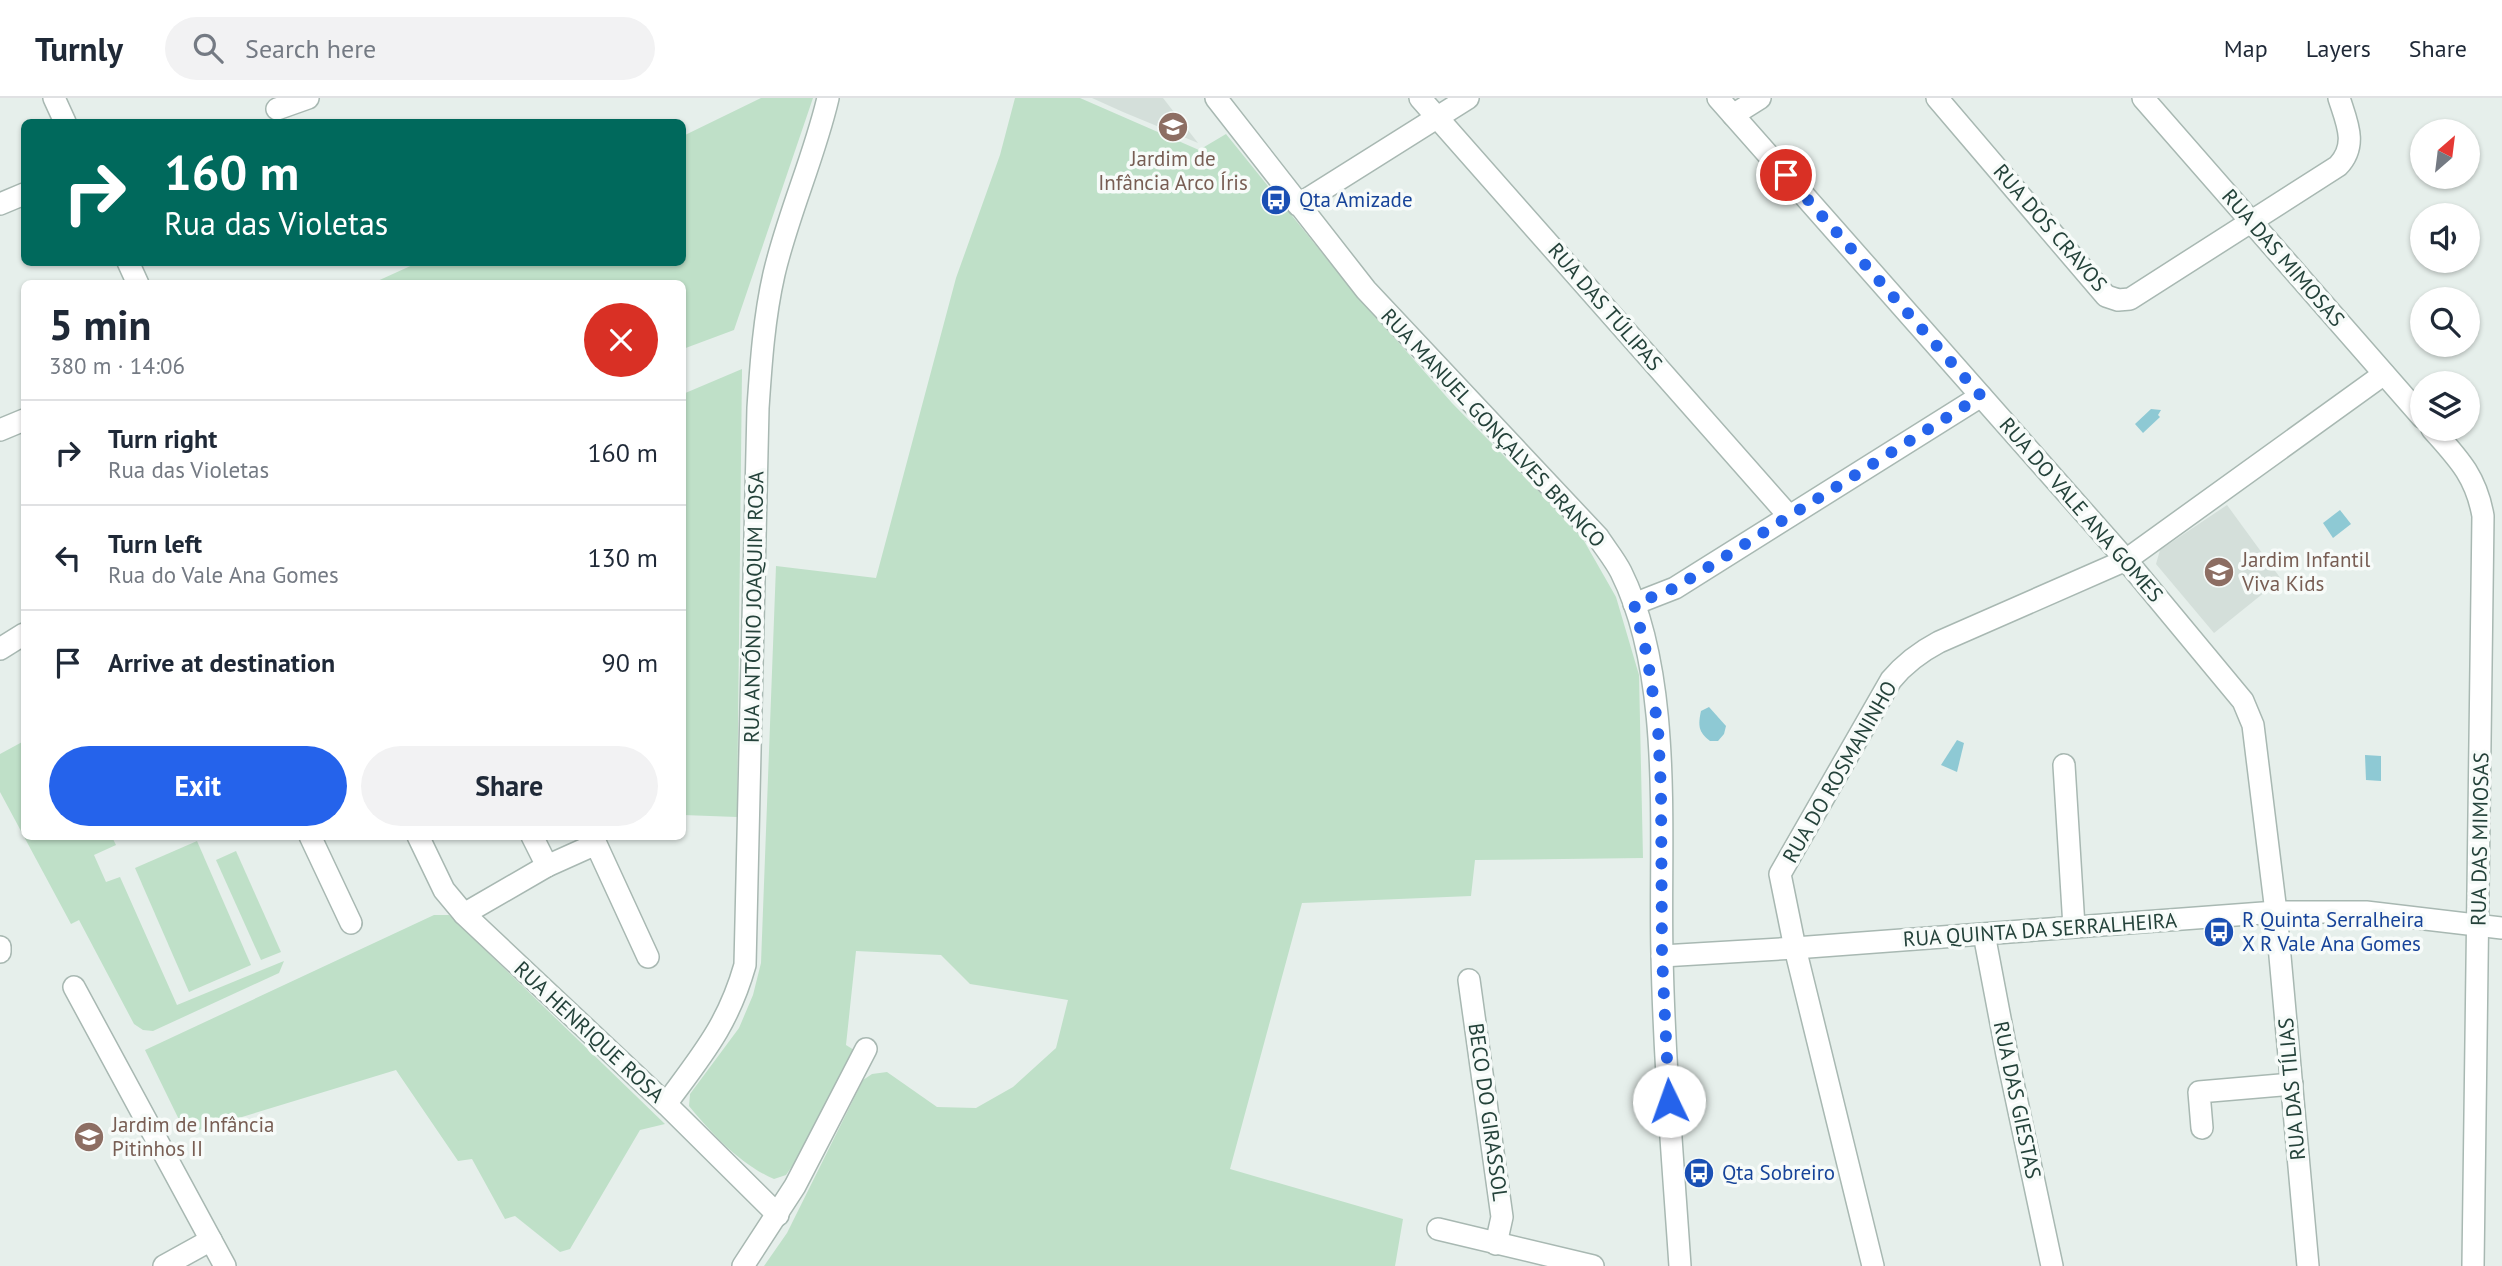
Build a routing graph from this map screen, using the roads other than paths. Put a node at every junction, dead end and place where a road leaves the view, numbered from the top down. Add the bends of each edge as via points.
1 (54, 98) edge
2 (308, 98) edge
3 (828, 98) edge
4 (1216, 98) edge
5 (1420, 98) edge
6 (1468, 98) edge
7 (1718, 98) edge
8 (1760, 98) edge
9 (1937, 98) edge
10 (2143, 98) edge
11 (2339, 98) edge
12 (277, 109) dead end
13 (1733, 115) junction
14 (1437, 117) junction
15 (64, 119) edge
16 (21, 195) edge
17 (0, 204) edge
18 (1297, 205) junction
19 (2252, 222) junction
20 (2384, 374) junction
21 (1981, 396) junction
22 (2410, 403) edge
23 (21, 421) edge
24 (0, 430) edge
25 (2443, 441) edge
26 (1789, 516) junction
27 (2126, 560) junction
28 (1634, 604) junction
29 (21, 636) edge
30 (0, 649) edge
31 (2064, 765) dead end
32 (312, 840) edge
33 (420, 840) edge
34 (534, 840) edge
35 (547, 866) junction
36 (2276, 912) junction
37 (464, 914) junction
38 (351, 923) dead end
39 (2479, 925) junction
40 (2074, 927) junction
41 (2502, 928) edge
42 (1984, 934) junction
43 (1795, 948) junction
44 (1662, 956) junction
45 (649, 957) dead end
46 (1469, 980) dead end
47 (74, 987) dead end
48 (866, 1049) dead end
49 (2292, 1084) junction
50 (666, 1104) junction
51 (2202, 1128) dead end
52 (778, 1215) junction
53 (1438, 1229) dead end
54 (211, 1240) junction
55 (1496, 1244) junction
56 (164, 1266) edge
57 (225, 1266) edge
58 (743, 1266) edge
59 (1593, 1266) edge
60 (1680, 1266) edge
61 (1873, 1266) edge
62 (2052, 1266) edge
63 (2308, 1266) edge
64 (2473, 1266) edge

1 - 15 street
2 - 12 street
3 - 50 street, RUA ANTÓNIO JOAQUIM ROSA via 774,273 761,357 745,965 725,1020
4 - 18 street, RUA MANUEL GONÇALVES BRANCO
5 - 14 street, RUA DAS TÚLIPAS
6 - 14 street
7 - 13 street, RUA DO VALE ANA GOMES
8 - 13 street
9 - 19 street, RUA DOS CRAVOS via 2106,296 2130,299
10 - 19 street, RUA DAS MIMOSAS
11 - 19 street, RUA DOS CRAVOS via 2350,134 2347,157
13 - 21 street, RUA DO VALE ANA GOMES
14 - 18 street
14 - 26 street, RUA DAS TÚLIPAS
16 - 17 street
18 - 28 street, RUA MANUEL GONÇALVES BRANCO via 1366,290 1598,537
19 - 20 street, RUA DAS MIMOSAS
20 - 22 street, RUA DAS MIMOSAS
20 - 27 street, RUA DO ROSMANINHO
21 - 26 street
21 - 27 street, RUA DO VALE ANA GOMES
23 - 24 street
25 - 39 street, RUA DAS MIMOSAS via 2472,480 2483,516
26 - 28 street via 1675,588
27 - 36 street, RUA DO VALE ANA GOMES via 2234,688 2248,712
27 - 43 street, RUA DO ROSMANINHO via 1940,642 1919,653 1891,680 1780,874
28 - 44 street, RUA MANUEL GONÇALVES BRANCO via 1658,728
29 - 30 street
31 - 40 street
32 - 38 street
33 - 37 street, RUA HENRIQUE ROSA via 444,890
34 - 35 street
35 - 37 street
35 - 45 street via 596,844
36 - 39 street, RUA QUINTA DA SERRALHEIRA via 2366,912
36 - 40 street, RUA QUINTA DA SERRALHEIRA
36 - 49 street, RUA DAS TÍLIAS
37 - 50 street, RUA HENRIQUE ROSA
39 - 41 street, RUA QUINTA DA SERRALHEIRA
39 - 64 street, RUA DAS MIMOSAS
40 - 42 street, RUA QUINTA DA SERRALHEIRA
42 - 43 street, RUA QUINTA DA SERRALHEIRA
42 - 62 street, RUA DAS GIESTAS
43 - 44 street, RUA QUINTA DA SERRALHEIRA
43 - 61 street, RUA DO ROSMANINHO
44 - 60 street, RUA MANUEL GONÇALVES BRANCO
46 - 55 street, BECO DO GIRASSOL via 1502,1217
47 - 54 street
48 - 52 street
49 - 51 street via 2199,1092
49 - 63 street, RUA DAS TÍLIAS
50 - 52 street, RUA HENRIQUE ROSA
52 - 58 street
53 - 55 street
54 - 56 street
54 - 57 street
55 - 59 street

